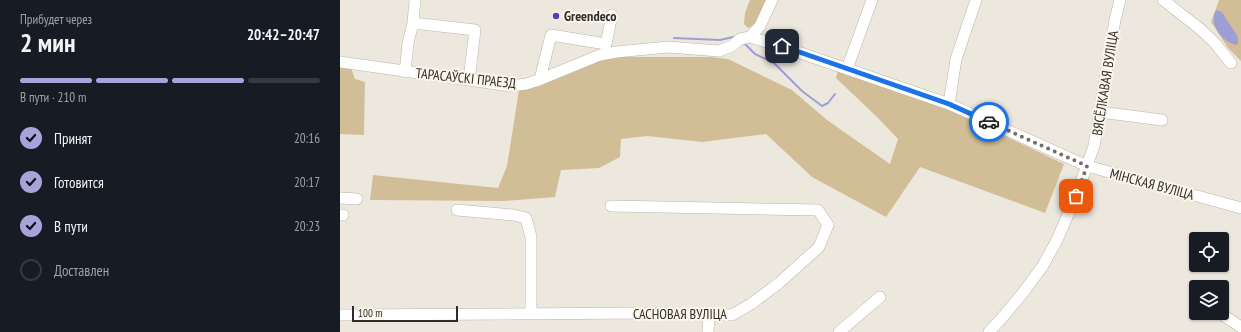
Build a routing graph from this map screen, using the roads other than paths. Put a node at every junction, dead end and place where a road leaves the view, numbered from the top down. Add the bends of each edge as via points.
1 (415, 0) edge
2 (772, 0) edge
3 (872, 0) edge
4 (976, 0) edge
5 (1120, 0) edge
6 (1163, 0) edge
7 (612, 15) dead end
8 (413, 24) junction
9 (750, 37) junction
10 (340, 62) edge
11 (1230, 63) dead end
12 (847, 69) junction
13 (405, 72) junction
14 (540, 79) junction
15 (469, 80) junction
16 (949, 104) junction
17 (1100, 112) junction
18 (1162, 120) dead end
19 (1087, 166) junction
20 (340, 198) edge
21 (356, 199) dead end
22 (611, 206) dead end
23 (1241, 208) edge
24 (457, 210) dead end
25 (880, 297) dead end
26 (531, 314) junction
27 (340, 315) edge
28 (708, 315) junction
29 (1229, 319) edge
30 (1241, 327) edge
31 (708, 332) edge
32 (839, 332) edge
33 (989, 332) edge

1 - 8 street
2 - 9 street via 760,26
3 - 12 street
4 - 16 street via 956,59
5 - 17 street, ВЯСЁЛКАВАЯ ВУЛІЦА
6 - 11 street via 1214,42
7 - 14 street via 606,44 551,35
8 - 13 street
8 - 15 street via 475,30
9 - 12 street, МІНСКАЯ ВУЛІЦА
9 - 14 street, ТАРАСАЎСКІ ПРАЕЗД via 740,39 732,46 719,51 668,47 600,55
10 - 13 street, ТАРАСАЎСКІ ПРАЕЗД
12 - 16 street, МІНСКАЯ ВУЛІЦА
13 - 15 street, ТАРАСАЎСКІ ПРАЕЗД
14 - 15 street, ТАРАСАЎСКІ ПРАЕЗД via 511,86
16 - 19 street, МІНСКАЯ ВУЛІЦА
17 - 18 street
17 - 19 street, ВЯСЁЛКАВАЯ ВУЛІЦА via 1094,149
19 - 23 street, МІНСКАЯ ВУЛІЦА
19 - 33 street, ВЯСЁЛКАВАЯ ВУЛІЦА via 1062,228 1042,266 1002,320
20 - 21 street
22 - 28 street, САСНОВАЯ ВУЛІЦА via 818,210 828,225 820,248 751,304 732,315
24 - 26 street via 526,218 531,237
25 - 32 street
26 - 27 street, САСНОВАЯ ВУЛІЦА
26 - 28 street, САСНОВАЯ ВУЛІЦА
28 - 31 street
29 - 30 street

